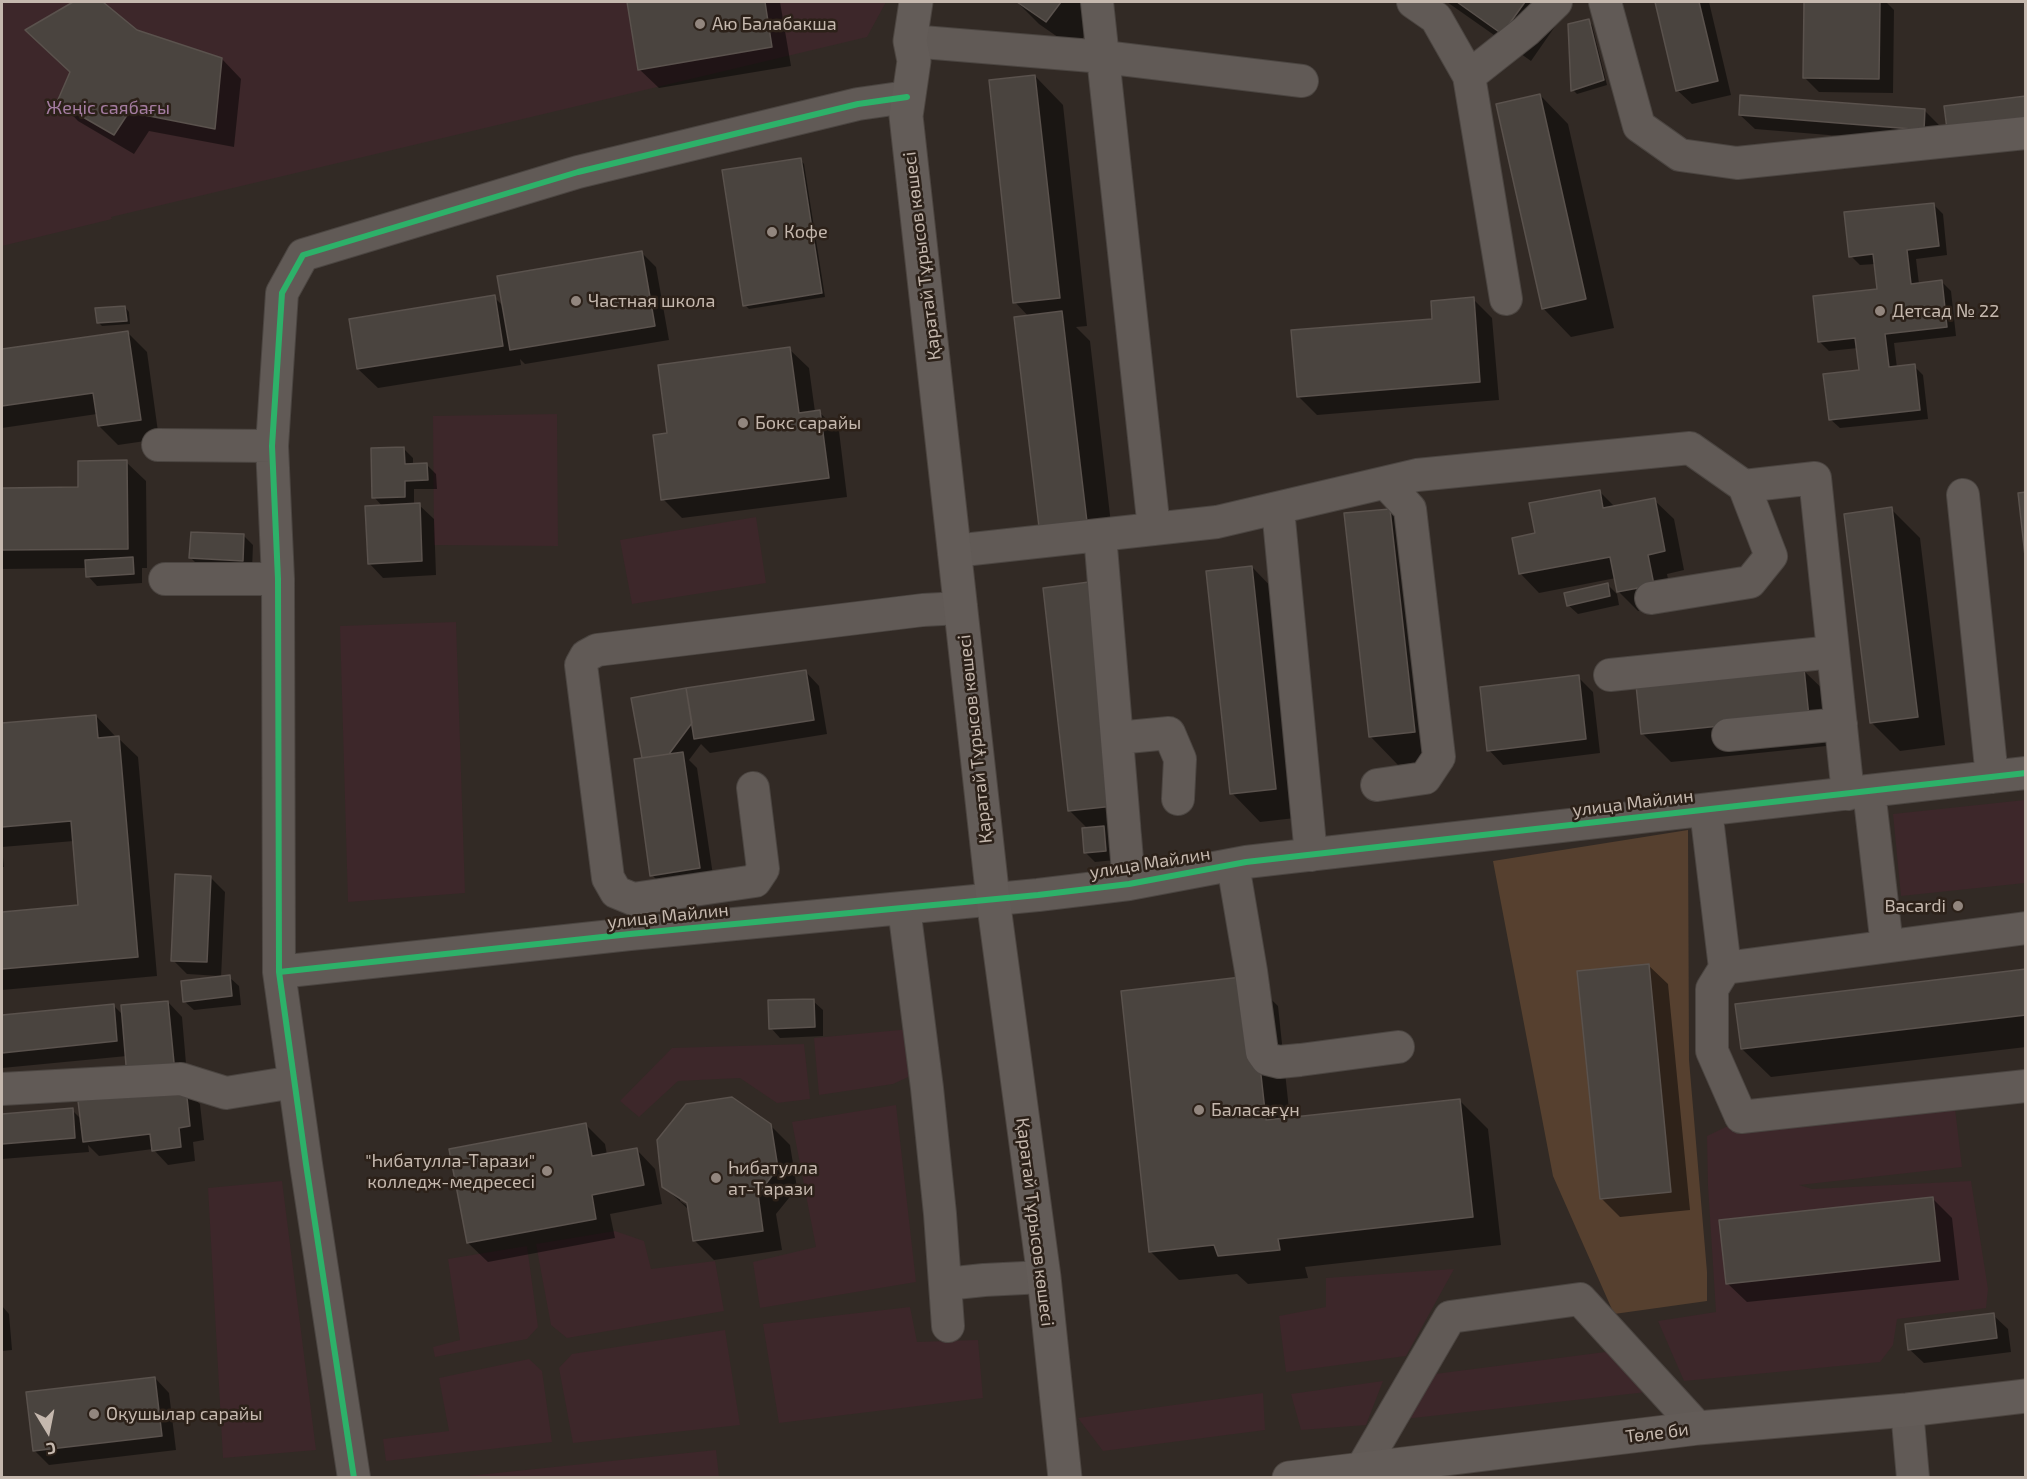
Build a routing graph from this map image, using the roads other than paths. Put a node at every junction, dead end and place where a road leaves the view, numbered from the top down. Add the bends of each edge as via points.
1 (916, 2) edge
2 (1098, 2) edge
3 (1413, 2) edge
4 (1556, 2) edge
5 (1605, 2) edge
6 (910, 41) junction
7 (1104, 57) junction
8 (1469, 76) junction
9 (1302, 81) dead end
10 (907, 97) junction
11 (2025, 133) edge
12 (1506, 299) dead end
13 (158, 446) dead end
14 (272, 446) junction
15 (1386, 483) junction
16 (1744, 486) junction
17 (1963, 495) dead end
18 (1278, 509) junction
19 (1154, 529) junction
20 (1101, 535) junction
21 (954, 551) junction
22 (165, 579) dead end
23 (278, 579) junction
24 (1651, 598) dead end
25 (961, 608) junction
26 (1833, 652) junction
27 (1610, 675) dead end
28 (1841, 724) junction
29 (1728, 735) dead end
30 (1117, 738) junction
31 (2025, 773) edge
32 (1992, 777) junction
33 (1377, 785) dead end
34 (753, 788) dead end
35 (1858, 793) junction
36 (1178, 800) dead end
37 (1706, 810) junction
38 (1311, 855) junction
39 (1233, 865) junction
40 (1129, 884) junction
41 (993, 899) junction
42 (904, 908) junction
43 (2025, 928) edge
44 (1887, 946) junction
45 (1725, 968) junction
46 (279, 972) junction
47 (1398, 1047) dead end
48 (294, 1082) junction
49 (2025, 1086) edge
50 (2, 1089) edge
51 (1044, 1277) junction
52 (946, 1284) junction
53 (948, 1326) dead end
54 (2025, 1396) edge
55 (1906, 1410) junction
56 (1698, 1428) junction
57 (1362, 1468) junction
58 (354, 1478) edge
59 (1065, 1478) edge
60 (1289, 1478) edge
61 (1913, 1478) edge

1 - 6 main road, Қаратай Тұрысов көшесі
2 - 7 street
3 - 8 street via 1436,18
4 - 8 street
5 - 11 street via 1639,126 1680,155 1737,163
6 - 7 street
6 - 10 main road, Қаратай Тұрысов көшесі via 914,61
7 - 9 street
7 - 19 street
8 - 12 street
10 - 14 street via 858,104 578,172 303,255 282,293
10 - 21 main road, Қаратай Тұрысов көшесі
13 - 14 street
14 - 23 street
15 - 16 street via 1417,475 1690,448
15 - 18 street
15 - 33 street via 1410,509 1439,757 1425,778
16 - 24 street via 1771,556 1750,582
16 - 26 street via 1815,478
17 - 32 street
18 - 19 street
18 - 38 street
19 - 20 street
20 - 21 street
20 - 30 street
21 - 25 main road, Қаратай Тұрысов көшесі
22 - 23 street
23 - 46 street
25 - 34 street via 597,650 586,656 581,664 608,878 616,891 633,899 755,881 762,869
25 - 41 main road, Қаратай Тұрысов көшесі
26 - 27 street
26 - 28 street
28 - 29 street
28 - 35 street
30 - 36 street via 1169,733 1180,759
30 - 40 street
31 - 32 street, улица Майлин
32 - 35 street, улица Майлин
35 - 37 street, улица Майлин
35 - 44 street
37 - 38 street, улица Майлин
37 - 45 street
38 - 39 street, улица Майлин
39 - 40 street, улица Майлин
39 - 47 street via 1262,1052 1267,1059 1279,1062
40 - 41 street, улица Майлин
41 - 42 street, улица Майлин
41 - 51 main road, Қаратай Тұрысов көшесі
42 - 46 street, улица Майлин
42 - 52 street
43 - 44 street
44 - 45 street
45 - 49 street via 1712,989 1712,1051 1741,1117
46 - 48 street
48 - 50 street via 226,1093 181,1079
48 - 58 street
51 - 52 street
51 - 59 main road, Қаратай Тұрысов көшесі
52 - 53 street
54 - 55 main road, Төле би
55 - 56 main road, Төле би
55 - 61 street
56 - 57 main road, Төле би
56 - 57 street via 1580,1299 1450,1317
57 - 60 main road, Төле би

